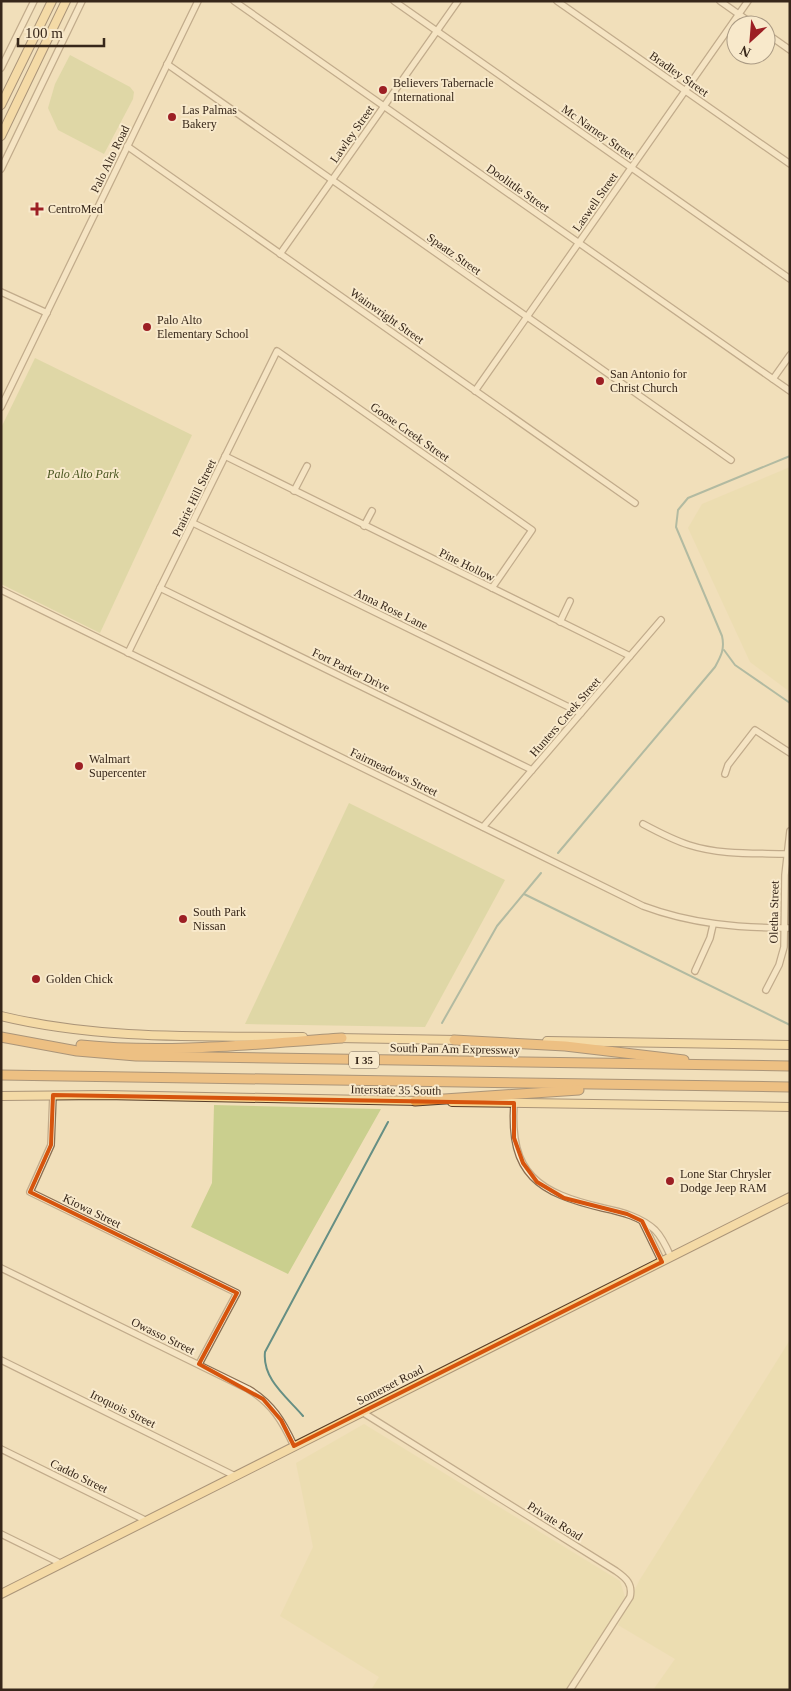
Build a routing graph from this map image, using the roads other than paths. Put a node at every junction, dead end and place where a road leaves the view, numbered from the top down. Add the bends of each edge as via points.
1 (34, 1) edge
2 (52, 1) edge
3 (66, 1) edge
4 (82, 1) edge
5 (198, 1) edge
6 (234, 1) edge
7 (394, 1) edge
8 (458, 1) edge
9 (557, 1) edge
10 (720, 1) edge
11 (748, 1) edge
12 (739, 14) junction
13 (437, 31) junction
14 (776, 40) edge
15 (790, 50) edge
16 (167, 64) junction
17 (1, 68) edge
18 (685, 91) junction
19 (1, 105) edge
20 (383, 106) junction
21 (1, 136) edge
22 (127, 146) junction
23 (790, 164) edge
24 (631, 167) junction
25 (1, 169) edge
26 (332, 180) junction
27 (578, 243) junction
28 (280, 254) junction
29 (790, 279) edge
30 (1, 292) edge
31 (47, 313) junction
32 (526, 317) junction
33 (277, 351) joint
34 (790, 355) edge
35 (773, 379) junction
36 (475, 391) junction
37 (790, 391) edge
38 (1, 407) edge
39 (225, 456) junction
40 (731, 460) dead end
41 (307, 466) dead end
42 (294, 491) junction
43 (635, 503) dead end
44 (372, 511) dead end
45 (193, 523) junction
46 (364, 526) junction
47 (160, 588) junction
48 (492, 588) junction
49 (1, 590) edge
50 (570, 602) dead end
51 (661, 620) dead end
52 (560, 622) junction
53 (128, 653) junction
54 (630, 656) junction
55 (581, 713) junction
56 (790, 753) edge
57 (532, 770) junction
58 (725, 774) dead end
59 (643, 824) dead end
60 (483, 827) junction
61 (790, 831) edge
62 (786, 854) junction
63 (713, 925) junction
64 (787, 928) edge
65 (695, 971) dead end
66 (766, 990) dead end
67 (1, 1016) edge
68 (5, 1038) edge
69 (342, 1038) junction
70 (454, 1040) junction
71 (790, 1045) edge
72 (729, 1065) junction
73 (790, 1066) edge
74 (1, 1076) edge
75 (658, 1087) junction
76 (790, 1087) edge
77 (53, 1095) junction
78 (1, 1096) edge
79 (415, 1101) junction
80 (514, 1103) junction
81 (790, 1107) edge
82 (790, 1197) edge
83 (642, 1222) junction
84 (671, 1257) junction
85 (662, 1262) junction
86 (1, 1268) edge
87 (1, 1360) edge
88 (199, 1364) junction
89 (362, 1412) junction
90 (294, 1446) junction
91 (1, 1449) edge
92 (235, 1476) junction
93 (147, 1521) junction
94 (1, 1534) edge
95 (62, 1564) junction
96 (1, 1594) edge
97 (570, 1690) edge

1 - 17 street
2 - 19 main road
3 - 21 main road
4 - 25 street
5 - 16 street, Palo Alto Road
6 - 20 street, Doolittle Street
7 - 13 street, Mc Narney Street
8 - 13 street, Lawley Street
9 - 18 street, Bradley Street
10 - 12 street
11 - 12 street, Laswell Street
12 - 18 street, Laswell Street
13 - 20 street, Lawley Street
13 - 24 street, Mc Narney Street
14 - 15 street
16 - 22 street, Palo Alto Road
16 - 26 street, Spaatz Street
18 - 23 street, Bradley Street
18 - 24 street, Laswell Street
20 - 26 street, Lawley Street
20 - 27 street, Doolittle Street
22 - 28 street, Wainwright Street
22 - 31 street, Palo Alto Road
24 - 27 street, Laswell Street
24 - 29 street, Mc Narney Street
26 - 28 street, Lawley Street
26 - 32 street, Spaatz Street
27 - 32 street, Laswell Street
27 - 35 street, Doolittle Street
28 - 36 street, Wainwright Street
30 - 31 street
31 - 38 street, Palo Alto Road
32 - 36 street, Laswell Street
32 - 40 street, Spaatz Street
33 - 39 street, Prairie Hill Street
33 - 48 street, Goose Creek Street via 532,530
34 - 35 street
35 - 37 street, Doolittle Street
36 - 43 street, Wainwright Street
39 - 42 street, Pine Hollow
39 - 45 street, Prairie Hill Street
41 - 42 street
42 - 46 street, Pine Hollow
44 - 46 street
45 - 47 street, Prairie Hill Street
45 - 55 street, Anna Rose Lane
46 - 48 street, Pine Hollow
47 - 53 street, Prairie Hill Street
47 - 57 street, Fort Parker Drive
48 - 52 street, Pine Hollow
49 - 53 street, Fairmeadows Street
50 - 52 street
51 - 54 street, Hunters Creek Street
52 - 54 street, Pine Hollow
53 - 60 street, Fairmeadows Street
54 - 55 street, Hunters Creek Street
55 - 57 street, Hunters Creek Street
56 - 58 street via 755,730 728,765
57 - 60 street, Hunters Creek Street
59 - 62 street via 677,841 706,849
60 - 63 street, Fairmeadows Street via 643,906
61 - 62 street, Oletha Street
62 - 64 street, Oletha Street
63 - 64 street, Fairmeadows Street
63 - 65 street
64 - 66 street, Oletha Street via 782,955
67 - 69 main road via 72,1029 163,1036
68 - 69 highway via 127,1049
68 - 72 highway, South Pan Am Expressway / I 35 via 77,1051 136,1056
69 - 70 main road
70 - 71 main road
70 - 72 highway via 565,1046
72 - 73 highway, South Pan Am Expressway / I 35
74 - 75 highway, I 35
75 - 76 highway, I 35
75 - 79 highway
77 - 78 main road, Interstate 35 South
77 - 79 main road, Interstate 35 South
77 - 88 street, Kiowa Street via 51,1145 30,1192 237,1293
79 - 80 main road, Interstate 35 South
80 - 81 main road, Interstate 35 South
80 - 83 street via 514,1138 523,1163 537,1182 564,1198 627,1214
82 - 84 main road, Somerset Road
83 - 84 street via 659,1234
83 - 85 street
84 - 85 main road, Somerset Road
85 - 89 main road, Somerset Road
86 - 88 street, Owasso Street
87 - 92 street, Iroquois Street
88 - 90 street, Owasso Street via 263,1399 281,1420
89 - 90 main road, Somerset Road
89 - 97 street, Private Road via 628,1581 630,1597
90 - 92 main road, Somerset Road
91 - 93 street, Caddo Street
92 - 93 main road, Somerset Road
93 - 95 main road, Somerset Road
94 - 95 street
95 - 96 main road, Somerset Road

